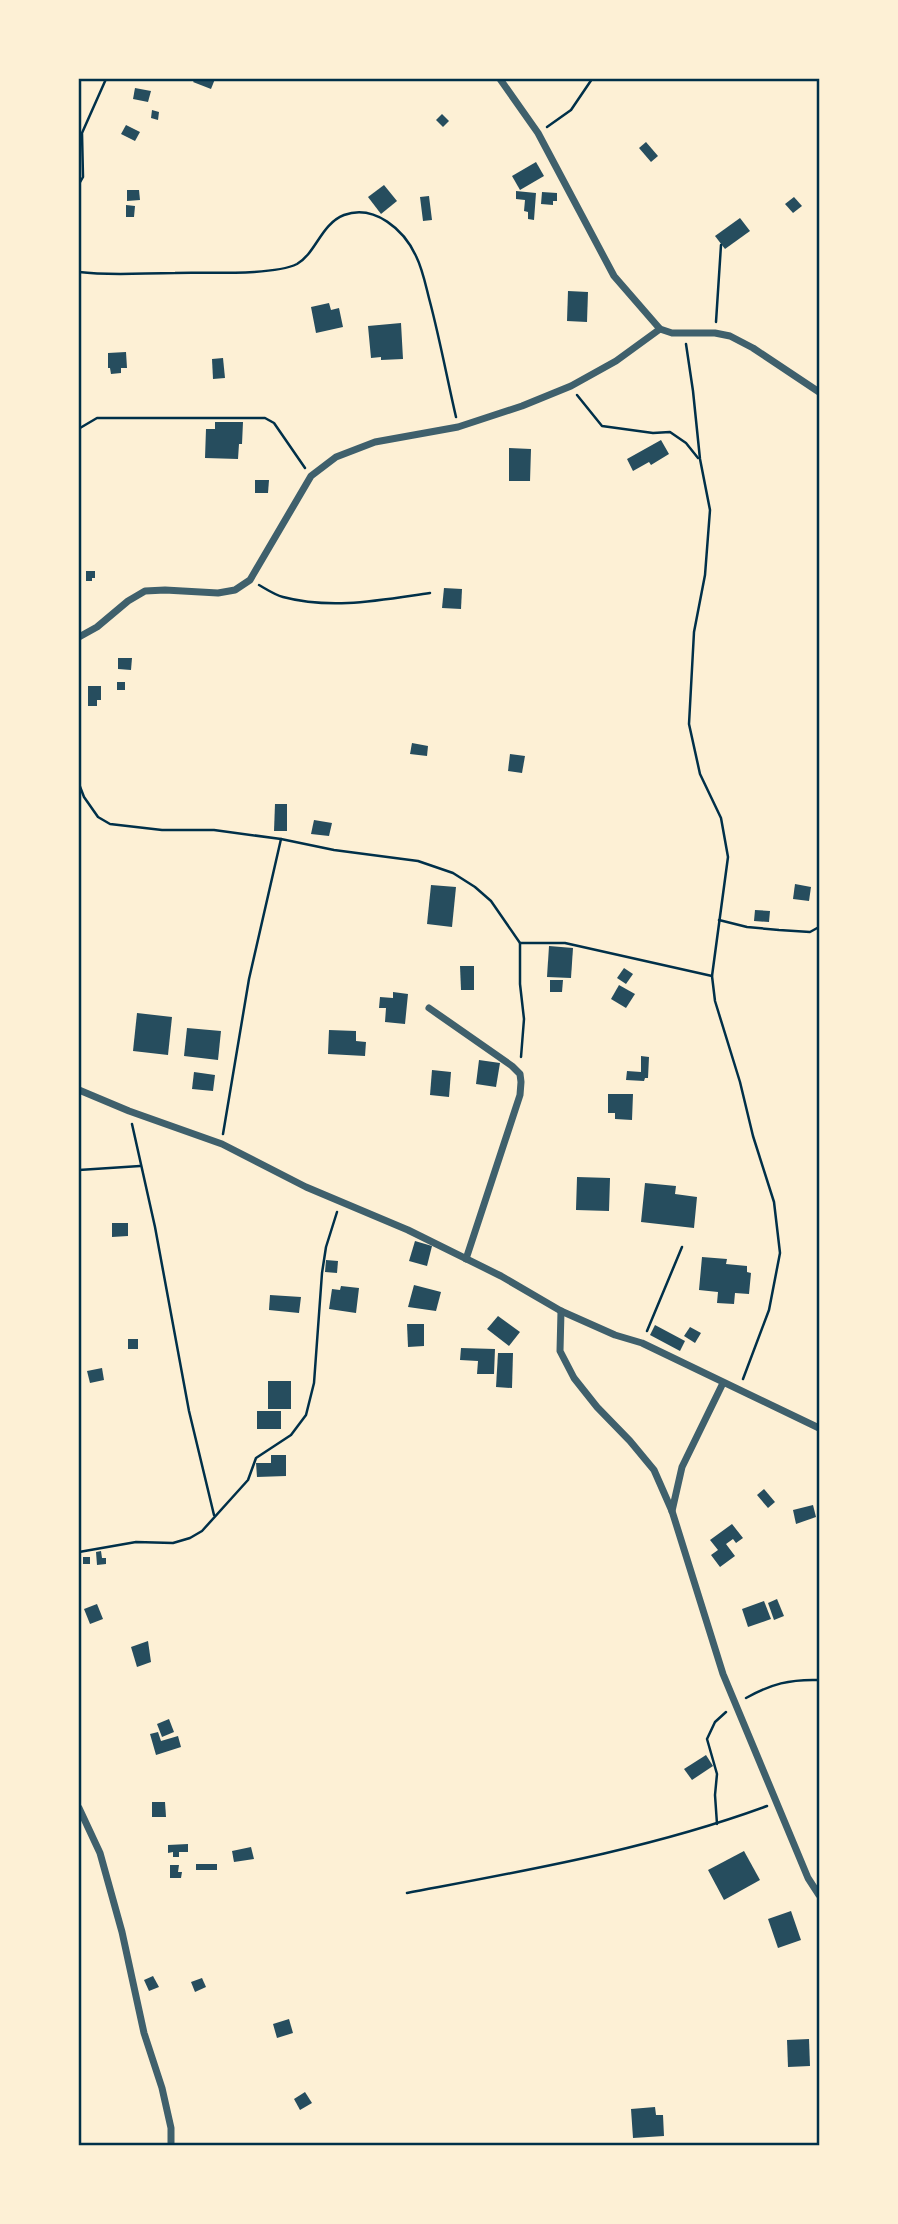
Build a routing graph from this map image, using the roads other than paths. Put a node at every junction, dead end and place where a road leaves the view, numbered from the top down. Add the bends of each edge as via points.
1 (500, 79) edge
2 (660, 329) junction
3 (819, 392) edge
4 (79, 637) edge
5 (429, 1008) dead end
6 (79, 1090) edge
7 (466, 1259) junction
8 (561, 1311) junction
9 (723, 1383) junction
10 (819, 1428) edge
11 (672, 1511) junction
12 (79, 1808) edge
13 (819, 1895) edge
14 (171, 2145) edge

1 - 2 street via 538,133 614,276
2 - 3 street via 730,336
2 - 4 street via 616,361 522,406 458,427 375,442 336,457 311,476 250,580 235,590 218,593 145,591
5 - 7 street via 520,1073 520,1095
6 - 7 street via 222,1144
7 - 8 street
8 - 9 street via 642,1343
8 - 11 street via 560,1351 574,1378 654,1470
9 - 10 street
9 - 11 street via 682,1467
11 - 13 street via 723,1674
12 - 14 street via 100,1853 122,1932 144,2033 162,2088

